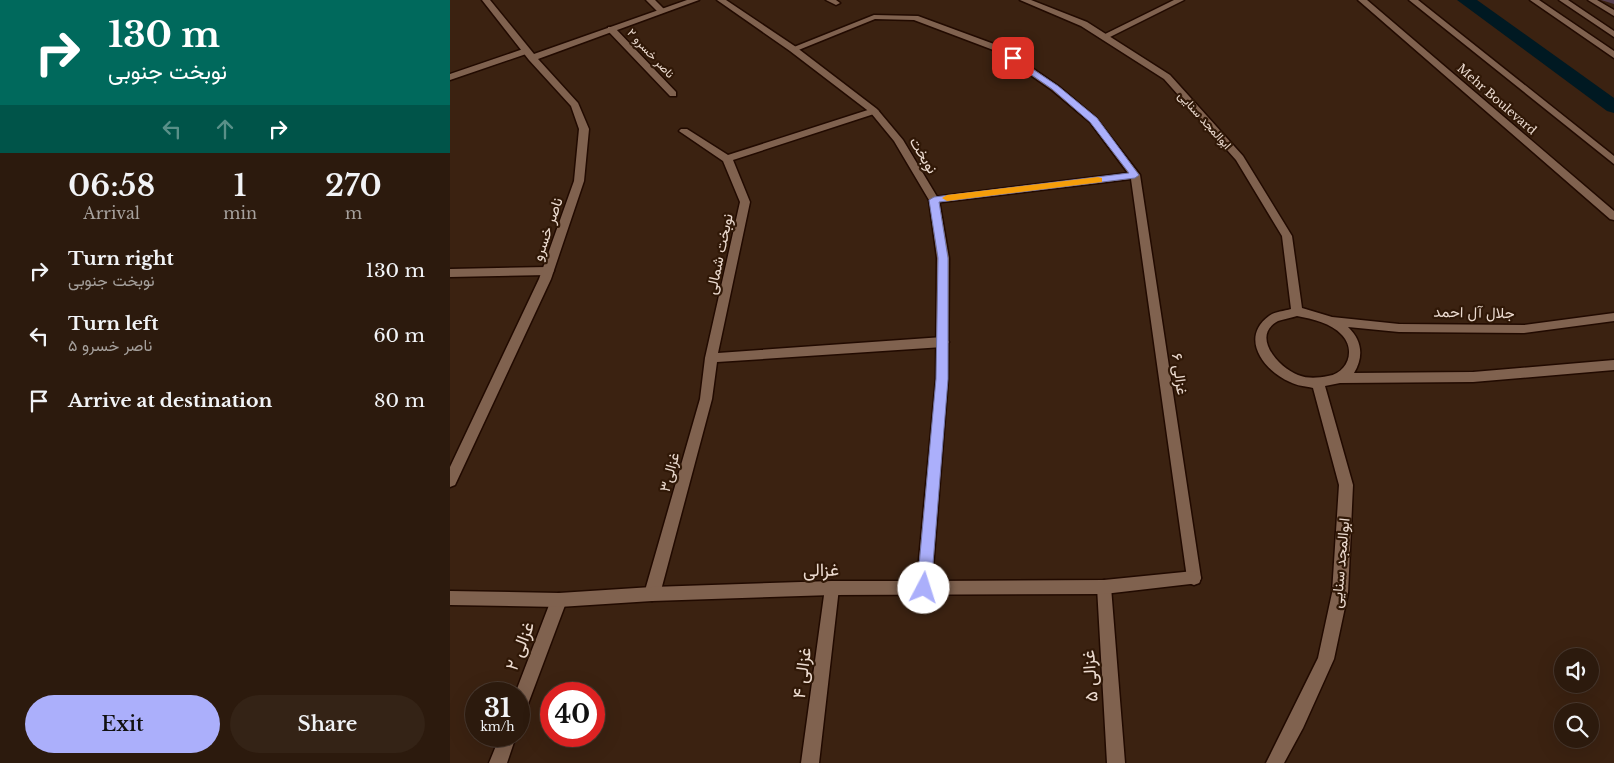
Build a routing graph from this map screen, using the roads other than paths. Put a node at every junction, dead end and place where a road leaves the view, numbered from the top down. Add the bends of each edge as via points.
1 (486, 0) edge
2 (650, 0) edge
3 (695, 0) edge
4 (721, 0) edge
5 (1024, 0) edge
6 (1180, 0) edge
7 (1362, 0) edge
8 (1413, 0) edge
9 (1534, 0) edge
10 (1562, 0) edge
11 (1592, 0) edge
12 (662, 11) junction
13 (1614, 14) edge
14 (611, 29) junction
15 (1614, 35) edge
16 (1103, 37) junction
17 (793, 49) junction
18 (529, 54) junction
19 (1614, 55) edge
20 (450, 77) edge
21 (672, 94) dead end
22 (874, 111) junction
23 (684, 131) dead end
24 (727, 159) junction
25 (1614, 161) edge
26 (1135, 175) junction
27 (934, 200) junction
28 (1614, 217) edge
29 (548, 271) junction
30 (450, 273) edge
31 (1297, 312) junction
32 (1614, 317) edge
33 (1332, 321) junction
34 (942, 342) junction
35 (711, 358) junction
36 (1614, 365) edge
37 (1340, 378) junction
38 (1318, 384) junction
39 (450, 481) edge
40 (1194, 578) joint
41 (1104, 587) junction
42 (832, 588) junction
43 (924, 588) junction
44 (652, 594) junction
45 (450, 598) edge
46 (559, 600) junction
47 (528, 682) edge
48 (504, 747) edge
49 (498, 763) edge
50 (810, 763) edge
51 (1116, 763) edge
52 (1275, 763) edge

1 - 18 street, ناصر خسرو
2 - 12 street
3 - 12 street
4 - 17 street, نوبخت
5 - 16 street, ابوالمجد سنایی via 1084,24
6 - 16 street
7 - 28 street, Mehr Boulevard
8 - 25 street, Mehr Boulevard
9 - 19 street
10 - 15 street
11 - 13 street
12 - 14 street
14 - 18 street
14 - 21 street, ناصر خسرو ۲
16 - 31 street, ابوالمجد سنایی via 1167,78 1240,158 1288,236
17 - 22 street, نوبخت
17 - 26 street via 874,17 915,18 999,48 1094,120
18 - 20 street
18 - 29 street, ناصر خسرو via 575,105 584,130 579,181
22 - 24 street
22 - 27 street, نوبخت via 898,140
23 - 24 street
24 - 35 street, نوبخت شمالی via 745,202
26 - 27 street
26 - 40 street, غزالی ۶
27 - 34 street, نوبخت via 943,258
29 - 30 street
29 - 39 street, ناصر خسرو
31 - 33 street
31 - 38 street via 1286,313 1268,322 1262,329 1260,347 1268,361 1281,373
32 - 33 street, جلال آل احمد via 1524,329 1399,328
33 - 37 street via 1349,337 1355,355 1348,372
34 - 35 street
34 - 43 street, نوبخت via 942,379
35 - 44 street, غزالی۳ via 706,399
36 - 37 street via 1473,377
37 - 38 street
38 - 52 street, ابوالمجد سنایی via 1346,485 1340,593 1326,659
40 - 41 street, غزالی
41 - 43 street, غزالی
41 - 51 street, غزالی ۵
42 - 43 street, غزالی
42 - 44 street, غزالی
42 - 50 street, غزالی ۴
44 - 46 street, غزالی
45 - 46 street, غزالی
46 - 47 street, غزالی ۲
48 - 49 street

